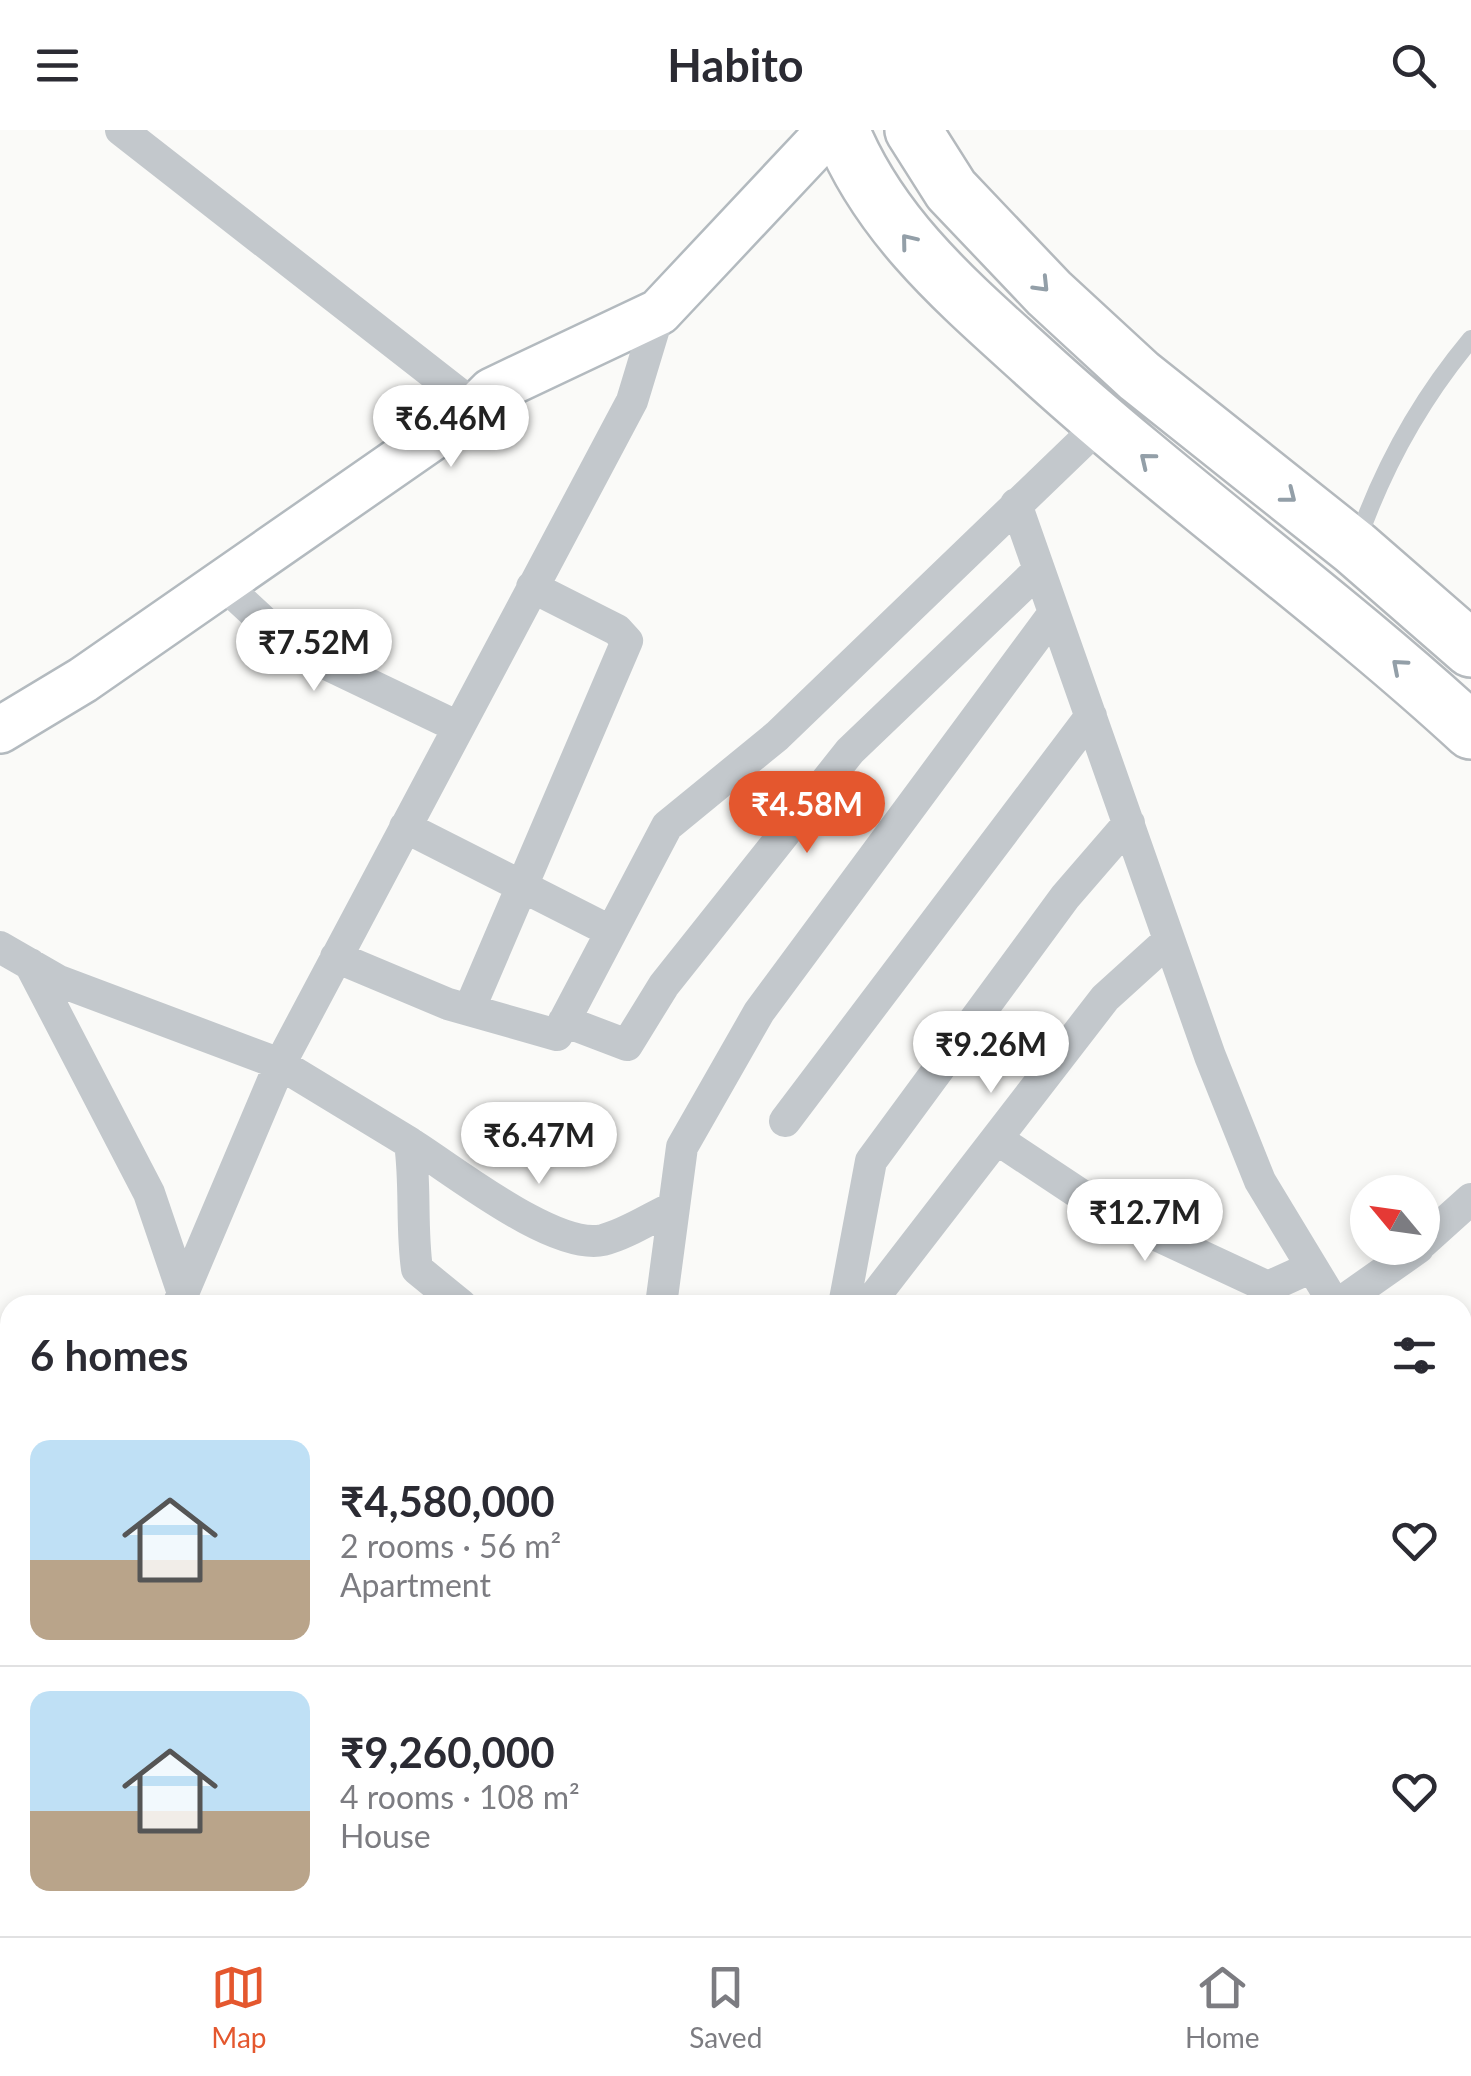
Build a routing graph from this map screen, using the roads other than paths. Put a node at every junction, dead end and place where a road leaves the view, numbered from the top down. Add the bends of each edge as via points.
1 (121, 130) edge
2 (830, 130) edge
3 (841, 130) edge
4 (914, 130) edge
5 (659, 312) junction
6 (1471, 340) edge
7 (476, 407) junction
8 (1101, 424) junction
9 (1016, 504) junction
10 (1355, 548) junction
11 (1039, 570) junction
12 (221, 582) junction
13 (532, 587) junction
14 (1054, 613) junction
15 (1471, 649) edge
16 (1091, 716) junction
17 (458, 727) junction
18 (0, 730) edge
19 (1471, 731) edge
20 (1128, 824) junction
21 (405, 828) junction
22 (524, 884) junction
23 (610, 932) junction
24 (1169, 940) junction
25 (0, 946) edge
26 (336, 957) junction
27 (30, 964) junction
28 (469, 1010) junction
29 (564, 1022) junction
30 (280, 1064) junction
31 (785, 1121) dead end
32 (997, 1139) junction
33 (410, 1143) junction
34 (1471, 1199) edge
35 (674, 1207) junction
36 (1440, 1228) edge
37 (1393, 1265) edge
38 (1312, 1267) junction
39 (180, 1295) edge
40 (183, 1295) edge
41 (450, 1295) edge
42 (662, 1295) edge
43 (846, 1295) edge
44 (876, 1295) edge
45 (1330, 1295) edge
46 (1350, 1295) edge

1 - 7 street
2 - 5 street
8 -> 3 highway via 931,268 872,190
4 -> 10 highway via 951,190 1049,294 1139,376
5 - 7 street via 492,391
5 - 13 street via 632,400
6 - 10 lane via 1387,464
7 - 12 street
8 - 9 street
19 -> 8 highway
9 - 11 street
9 - 23 street via 777,736 667,826
10 - 15 highway
11 - 14 street
11 - 29 street via 850,750 664,985 626,1045
12 - 17 street via 291,647
12 - 18 street
13 - 17 street
13 - 22 street via 618,630 627,641
14 - 16 street
14 - 35 street via 759,1012 682,1147
16 - 20 street
16 - 31 street
17 - 21 street
20 - 24 street
20 - 43 street via 1065,898 871,1161
21 - 22 street
21 - 26 street
22 - 23 street
22 - 28 street
23 - 29 street
24 - 32 street via 1105,998
24 - 38 street via 1260,1181
25 - 27 street
26 - 28 street
26 - 30 street
27 - 30 street
27 - 39 street via 150,1192
28 - 29 street via 557,1035
30 - 33 street
30 - 40 street
32 - 38 street via 1106,1212 1268,1286
32 - 44 street
33 - 35 street via 547,1229 576,1240 602,1240
33 - 41 street via 417,1269
34 - 36 street
35 - 42 street
37 - 46 street
38 - 45 street

